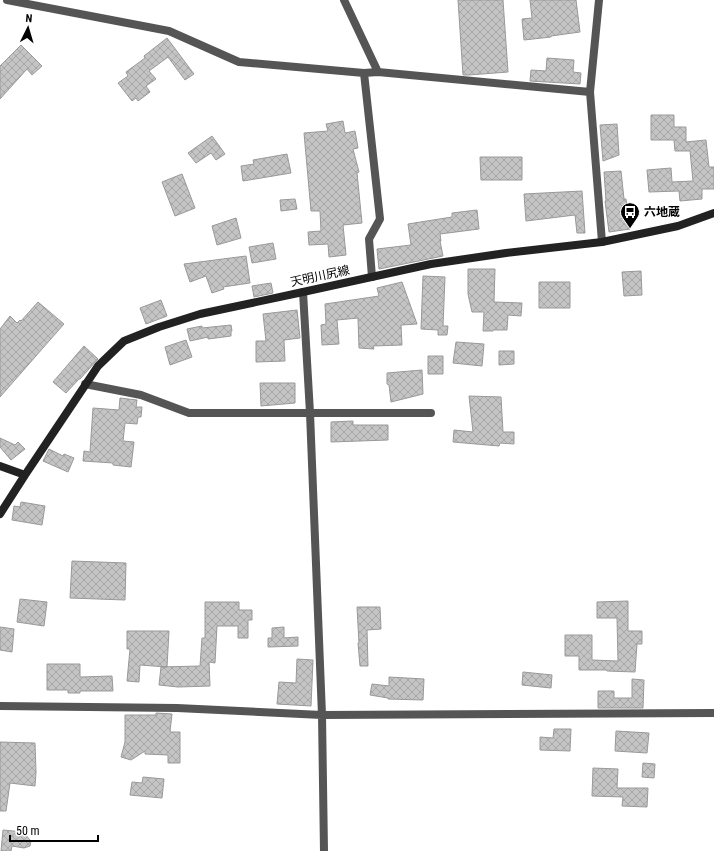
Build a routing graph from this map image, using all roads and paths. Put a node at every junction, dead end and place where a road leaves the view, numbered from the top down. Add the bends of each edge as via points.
1 (7, 0) edge
2 (344, 0) edge
3 (599, 0) edge
4 (378, 72) junction
5 (364, 73) junction
6 (590, 92) junction
7 (714, 213) edge
8 (602, 242) junction
9 (372, 277) junction
10 (303, 292) junction
11 (85, 384) junction
12 (310, 413) junction
13 (430, 413) dead end
14 (0, 466) edge
15 (25, 475) junction
16 (0, 514) edge
17 (0, 706) edge
18 (714, 713) edge
19 (322, 715) junction
20 (324, 851) edge

1 - 5 street via 169,31 239,62
2 - 4 street
3 - 6 street
4 - 5 street
4 - 6 street
5 - 9 street via 380,219 369,239
6 - 8 street
7 - 8 main road, 天明川尻線 via 678,226
8 - 9 main road, 天明川尻線 via 431,264
9 - 10 main road, 天明川尻線
10 - 11 main road, 天明川尻線 via 200,314 124,341 98,366
10 - 12 street
11 - 12 street via 141,395 189,413
11 - 15 main road, 天明川尻線
12 - 13 street
12 - 19 street
14 - 15 main road
15 - 16 main road, 天明川尻線
17 - 19 street via 177,708
18 - 19 street
19 - 20 street

